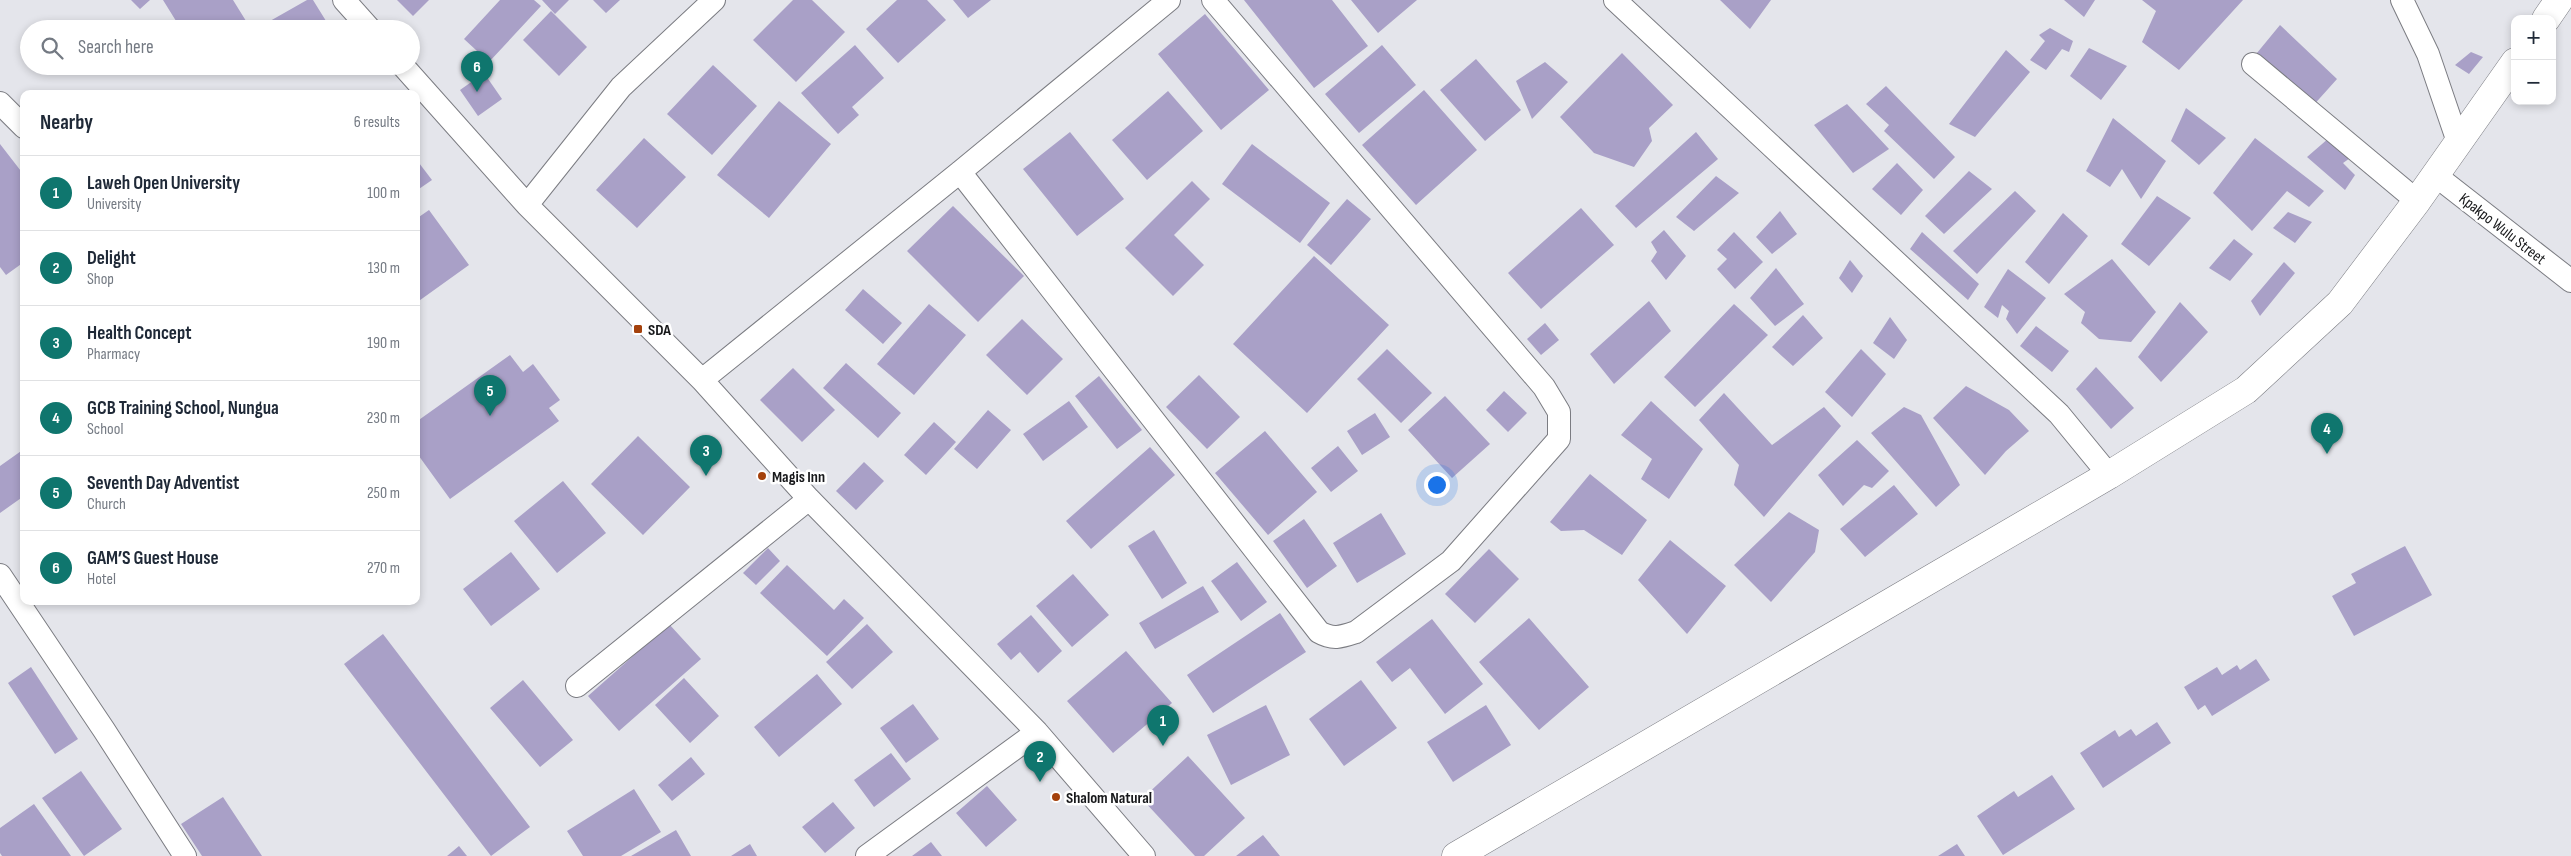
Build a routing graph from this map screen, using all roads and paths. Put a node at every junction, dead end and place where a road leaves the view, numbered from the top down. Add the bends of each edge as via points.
1 (344, 0) edge
2 (714, 0) edge
3 (1169, 0) edge
4 (1213, 0) edge
5 (1615, 0) edge
6 (2402, 0) edge
7 (2559, 0) edge
8 (2549, 15) edge
9 (362, 20) edge
10 (2253, 64) dead end
11 (2511, 68) edge
12 (411, 75) edge
13 (0, 103) edge
14 (20, 123) edge
15 (2458, 142) junction
16 (960, 172) junction
17 (2435, 175) junction
18 (2417, 202) junction
19 (527, 205) junction
20 (2571, 281) edge
21 (702, 380) junction
22 (2109, 475) junction
23 (809, 499) junction
24 (0, 575) edge
25 (20, 605) edge
26 (20, 605) edge
27 (577, 686) dead end
28 (1037, 732) junction
29 (185, 856) edge
30 (867, 856) edge
31 (1144, 856) edge
32 (1456, 856) edge

1 - 9 street
2 - 19 street via 621,87
3 - 16 street
4 - 16 street via 1544,387 1559,412 1559,440 1451,562 1356,632 1339,638 1319,632
5 - 22 street via 2059,414
6 - 15 street via 2428,54
7 - 8 street
10 - 18 street
11 - 15 street
12 - 19 street
13 - 14 street
15 - 17 street
16 - 21 street
17 - 18 street
17 - 20 street, Kpakpo Wulu Street
18 - 22 street via 2340,303 2246,390
19 - 21 street
21 - 23 street
22 - 32 street
23 - 27 street
23 - 28 street
24 - 25 street
26 - 29 street
28 - 30 street
28 - 31 street

